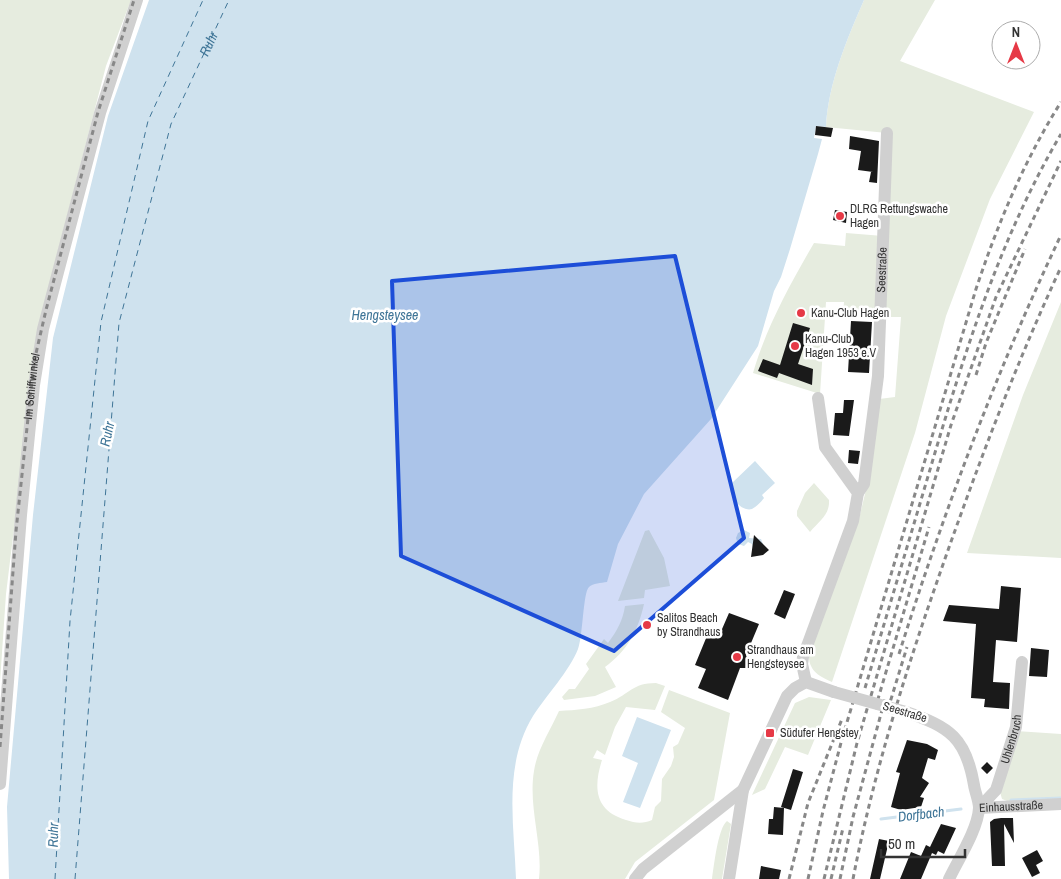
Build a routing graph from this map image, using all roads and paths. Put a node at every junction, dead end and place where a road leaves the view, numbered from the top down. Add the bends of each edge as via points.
1 (137, 0) edge
2 (887, 133) dead end
3 (818, 398) dead end
4 (858, 493) junction
5 (1022, 662) dead end
6 (806, 682) junction
7 (0, 784) edge
8 (743, 790) junction
9 (1061, 804) edge
10 (979, 808) junction
11 (635, 879) edge
12 (729, 879) edge
13 (949, 879) edge

1 - 7 street, Im Schiffwinkel via 100,113 43,329 21,515
2 - 4 street, Seestraße via 878,376 864,484
3 - 4 street via 824,447
4 - 6 street, Seestraße via 853,521 803,657
5 - 10 street, Uhlenbruch via 1016,727 996,790
6 - 8 street via 787,696
6 - 10 street, Seestraße, bridge via 936,722 963,748
8 - 11 street via 643,869
8 - 12 street
9 - 10 street, Einhausstraße
10 - 13 street, Einhausstraße via 975,826

